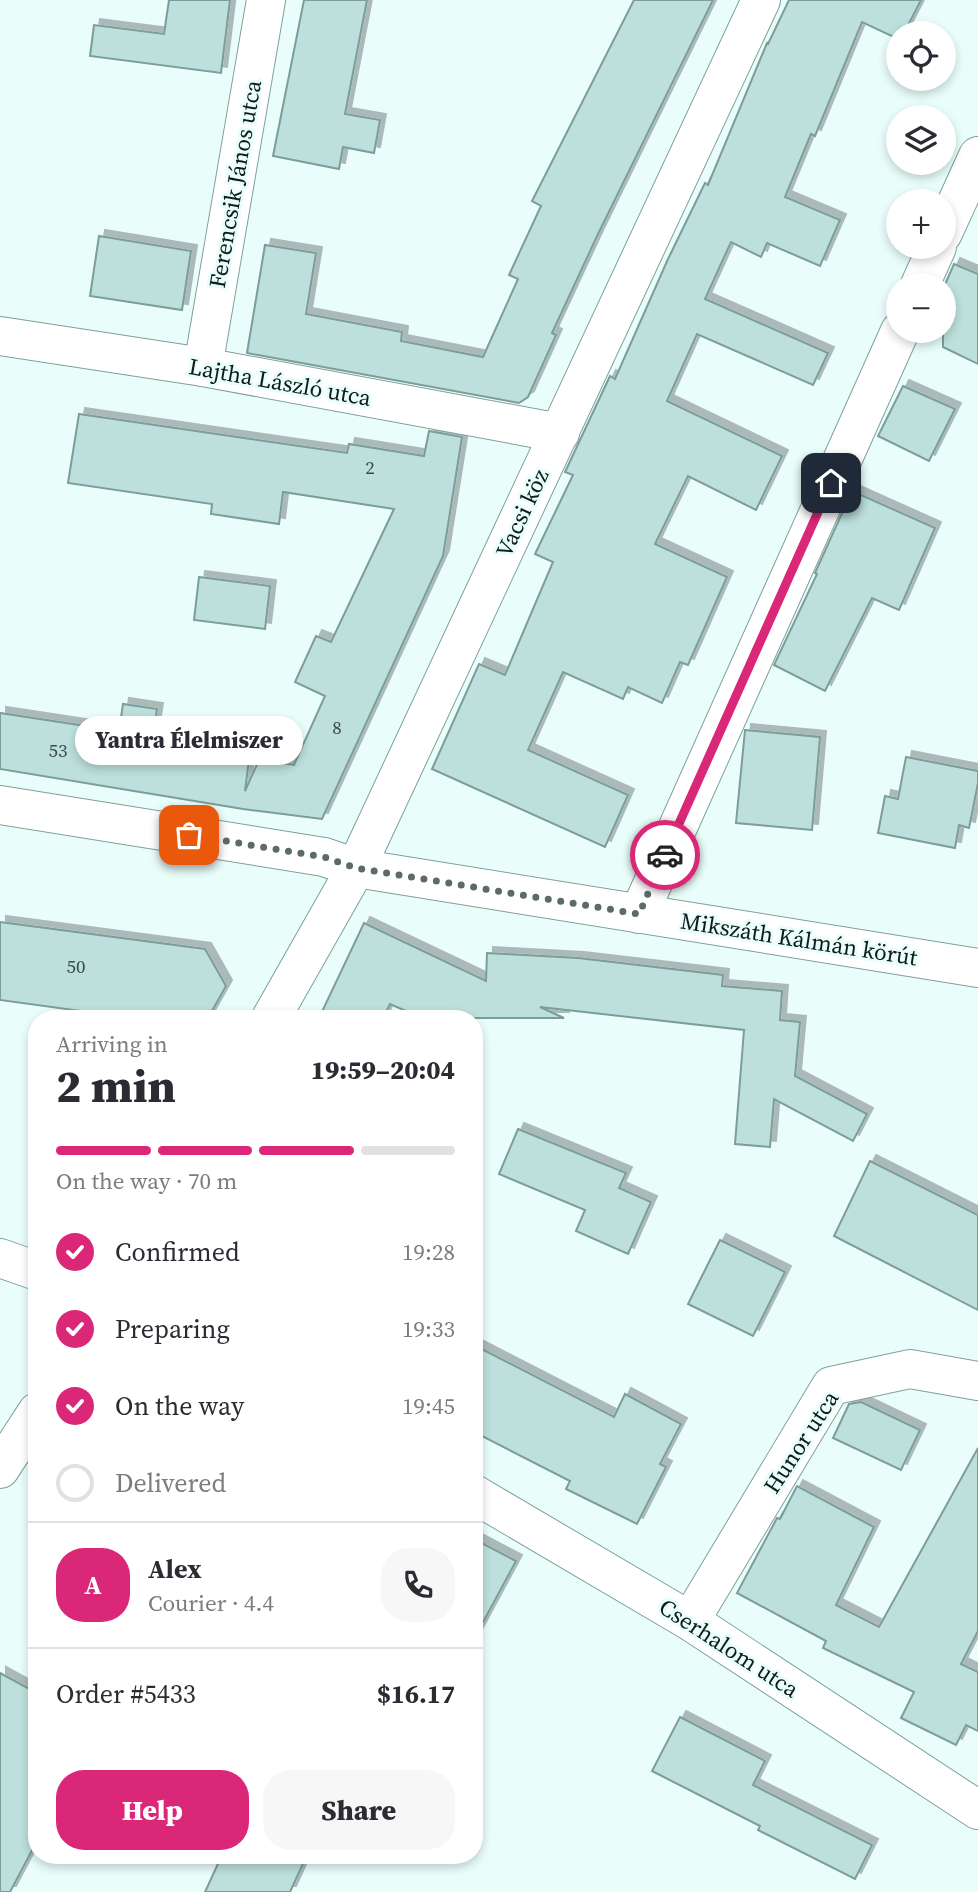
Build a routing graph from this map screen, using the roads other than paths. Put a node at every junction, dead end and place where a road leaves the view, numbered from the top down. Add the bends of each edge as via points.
1 (266, 0) edge
2 (761, 0) edge
3 (978, 156) edge
4 (956, 204) edge
5 (0, 335) edge
6 (895, 343) edge
7 (203, 367) junction
8 (560, 433) junction
9 (0, 805) edge
10 (356, 868) junction
11 (639, 914) junction
12 (978, 968) edge
13 (276, 1010) edge
14 (0, 1258) edge
15 (28, 1267) edge
16 (978, 1381) edge
17 (28, 1426) edge
18 (0, 1469) edge
19 (483, 1499) edge
20 (690, 1621) junction
21 (978, 1810) edge

1 - 7 street, Ferencsik János utca
2 - 8 street, Vacsi köz
3 - 4 street
5 - 7 street, Lajtha László utca
6 - 11 street
7 - 8 street, Lajtha László utca
8 - 10 street, Vacsi köz
9 - 10 street, Mikszáth Kálmán körút via 324,857
10 - 11 street, Mikszáth Kálmán körút
10 - 13 street, Vacsi köz
11 - 12 street, Mikszáth Kálmán körút
14 - 15 street
16 - 20 street, Hunor utca via 910,1369 831,1386
17 - 18 street
19 - 20 street, Cserhalom utca
20 - 21 street, Cserhalom utca

